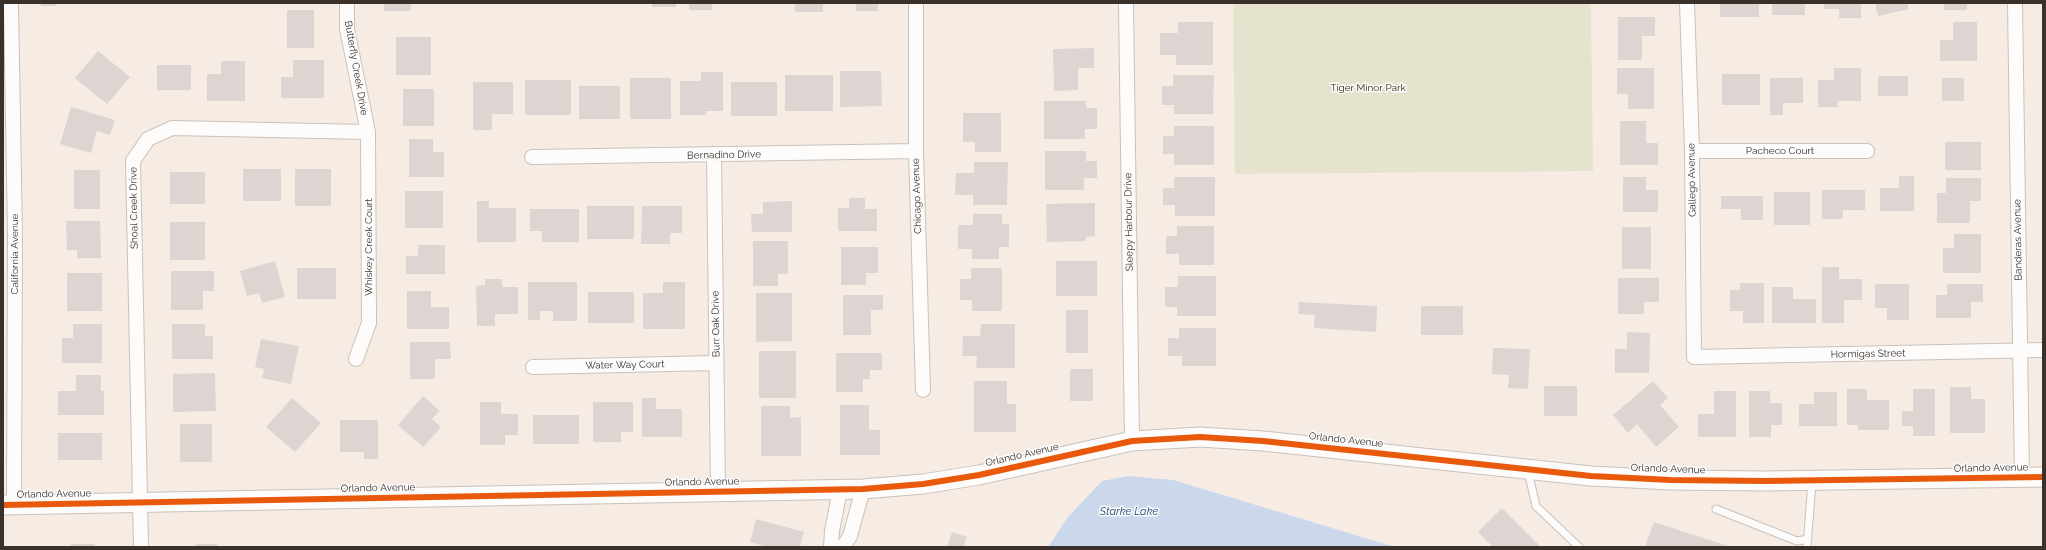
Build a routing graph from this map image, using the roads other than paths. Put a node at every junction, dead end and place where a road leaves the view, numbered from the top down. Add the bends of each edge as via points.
1 (11, 3) edge
2 (347, 3) edge
3 (916, 3) edge
4 (1126, 3) edge
5 (1687, 3) edge
6 (2015, 3) edge
7 (368, 132) junction
8 (916, 151) junction
9 (1692, 151) junction
10 (1867, 151) dead end
11 (714, 155) junction
12 (532, 157) dead end
13 (2019, 350) junction
14 (2043, 350) edge
15 (1694, 357) joint
16 (356, 359) dead end
17 (716, 363) junction
18 (533, 367) dead end
19 (924, 390) dead end
20 (1132, 441) junction
21 (1528, 469) junction
22 (2043, 477) edge
23 (2022, 478) junction
24 (1812, 481) junction
25 (863, 489) junction
26 (840, 490) junction
27 (718, 492) junction
28 (141, 503) junction
29 (8, 505) edge
30 (1716, 509) dead end
31 (1808, 543) edge
32 (141, 547) edge
33 (831, 547) edge
34 (843, 547) edge
35 (1578, 547) edge

1 - 29 street, California Avenue via 15,236
2 - 7 street, Butterfly Creek Drive via 347,29
3 - 8 street, Chicago Avenue
4 - 20 street, Sleepy Harbour Drive
5 - 9 street, Gallego Avenue
6 - 13 street, Banderas Avenue
7 - 16 street, Whiskey Creek Court via 369,323
7 - 28 street, Shoal Creek Drive via 172,128 148,139 133,162
8 - 11 street, Bernadino Drive
8 - 19 street, Chicago Avenue
9 - 10 street, Pacheco Court
9 - 15 street, Gallego Avenue
11 - 12 street, Bernadino Drive
11 - 17 street, Burr Oak Drive
13 - 14 street, Hormigas Street
13 - 15 street, Hormigas Street
13 - 23 street, Banderas Avenue
17 - 18 street, Water Way Court
17 - 27 street, Burr Oak Drive
20 - 21 street, Orlando Avenue via 1200,437 1263,441
20 - 25 street, Orlando Avenue via 979,475 923,484
21 - 24 street, Orlando Avenue via 1591,476 1671,480
21 - 35 lane via 1536,506
22 - 23 street, Orlando Avenue
23 - 24 street, Orlando Avenue
24 - 31 lane
25 - 26 street, Orlando Avenue
25 - 34 street via 850,536
26 - 27 street, Orlando Avenue
26 - 33 street
27 - 28 street, Orlando Avenue
28 - 29 street, Orlando Avenue
28 - 32 street, Shoal Creek Drive
30 - 31 lane

